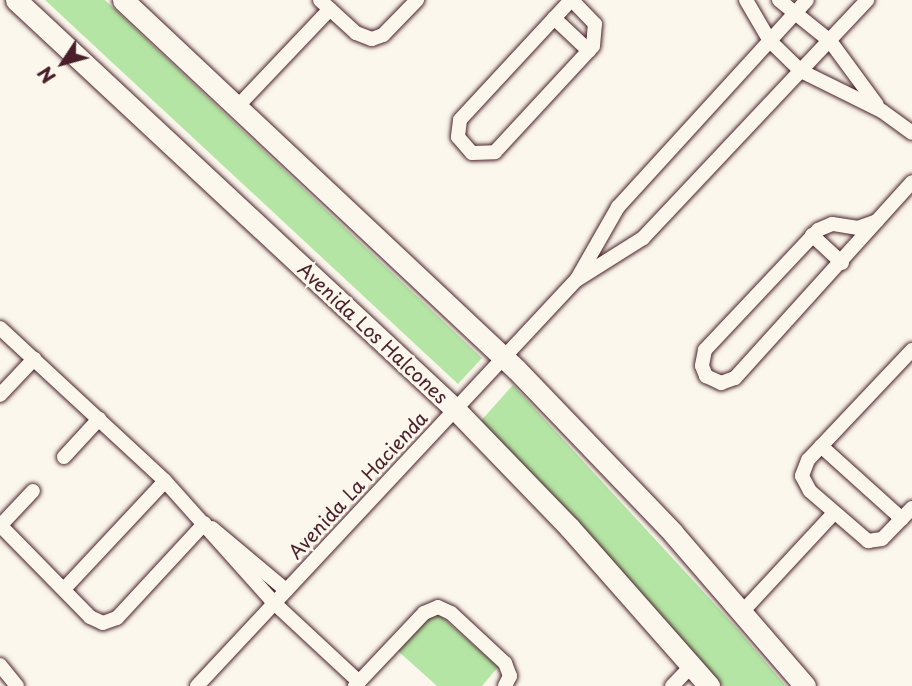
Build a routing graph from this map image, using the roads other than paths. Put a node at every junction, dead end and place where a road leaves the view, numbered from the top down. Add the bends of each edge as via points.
1 (16, 0) edge
2 (123, 0) edge
3 (416, 0) edge
4 (571, 0) edge
5 (779, 0) edge
6 (867, 0) edge
7 (747, 1) edge
8 (325, 4) edge
9 (802, 6) edge
10 (554, 18) junction
11 (769, 41) junction
12 (830, 41) junction
13 (589, 51) junction
14 (801, 71) junction
15 (237, 107) junction
16 (883, 111) junction
17 (912, 133) edge
18 (912, 182) edge
19 (877, 221) junction
20 (852, 229) junction
21 (812, 235) junction
22 (858, 246) junction
23 (842, 263) junction
24 (577, 279) junction
25 (0, 328) edge
26 (912, 349) edge
27 (504, 357) junction
28 (34, 359) junction
29 (0, 395) edge
30 (455, 410) junction
31 (99, 419) junction
32 (821, 446) junction
33 (64, 457) dead end
34 (165, 481) junction
35 (33, 491) dead end
36 (834, 513) junction
37 (907, 513) edge
38 (205, 523) junction
39 (0, 526) edge
40 (65, 588) junction
41 (286, 590) junction
42 (274, 603) junction
43 (743, 611) junction
44 (0, 665) edge
45 (692, 665) junction
46 (357, 684) edge
47 (17, 686) edge
48 (197, 686) edge
49 (505, 686) edge
50 (672, 686) edge
51 (709, 686) edge
52 (805, 686) edge

1 - 30 street, Avenida Los Halcones
2 - 15 street
3 - 8 street via 383,35 372,38 356,33
4 - 10 street
4 - 13 street via 595,24 596,41
5 - 9 street
6 - 12 street, Avenida La Hacienda
7 - 11 street
8 - 15 street
9 - 11 street, Avenida La Hacienda
9 - 12 street
10 - 13 street
10 - 13 street via 460,120 458,136 467,150 480,156 495,152
11 - 14 street
11 - 24 street, Avenida La Hacienda via 618,207
12 - 14 street, Avenida La Hacienda
12 - 16 street
14 - 16 street
14 - 24 street, Avenida La Hacienda via 643,238
15 - 27 street
16 - 17 street
18 - 19 street
19 - 20 street
19 - 22 street
20 - 21 street via 827,225
20 - 22 street
21 - 23 street
21 - 23 street via 705,350 702,366 708,378 721,383 735,378
22 - 23 street
24 - 27 street, Avenida La Hacienda
25 - 28 street
26 - 32 street
27 - 30 street, Avenida La Hacienda
27 - 43 street
28 - 29 street
28 - 31 street
30 - 41 street, Avenida La Hacienda
30 - 45 street, Avenida Los Halcones via 569,527
31 - 33 street
31 - 34 street
32 - 36 street via 804,464 802,476 806,487
32 - 37 street
34 - 38 street
34 - 40 street
35 - 39 street
36 - 37 street via 868,541 882,539
36 - 43 street
38 - 40 street via 113,621 94,620
38 - 41 street
38 - 42 street via 223,551
39 - 40 street
41 - 42 street, Avenida La Hacienda
42 - 46 street
42 - 48 street, Avenida La Hacienda
43 - 52 street
44 - 47 street
45 - 50 street
45 - 51 street, Avenida Los Halcones
46 - 49 street via 424,613 438,607 451,613 509,671

